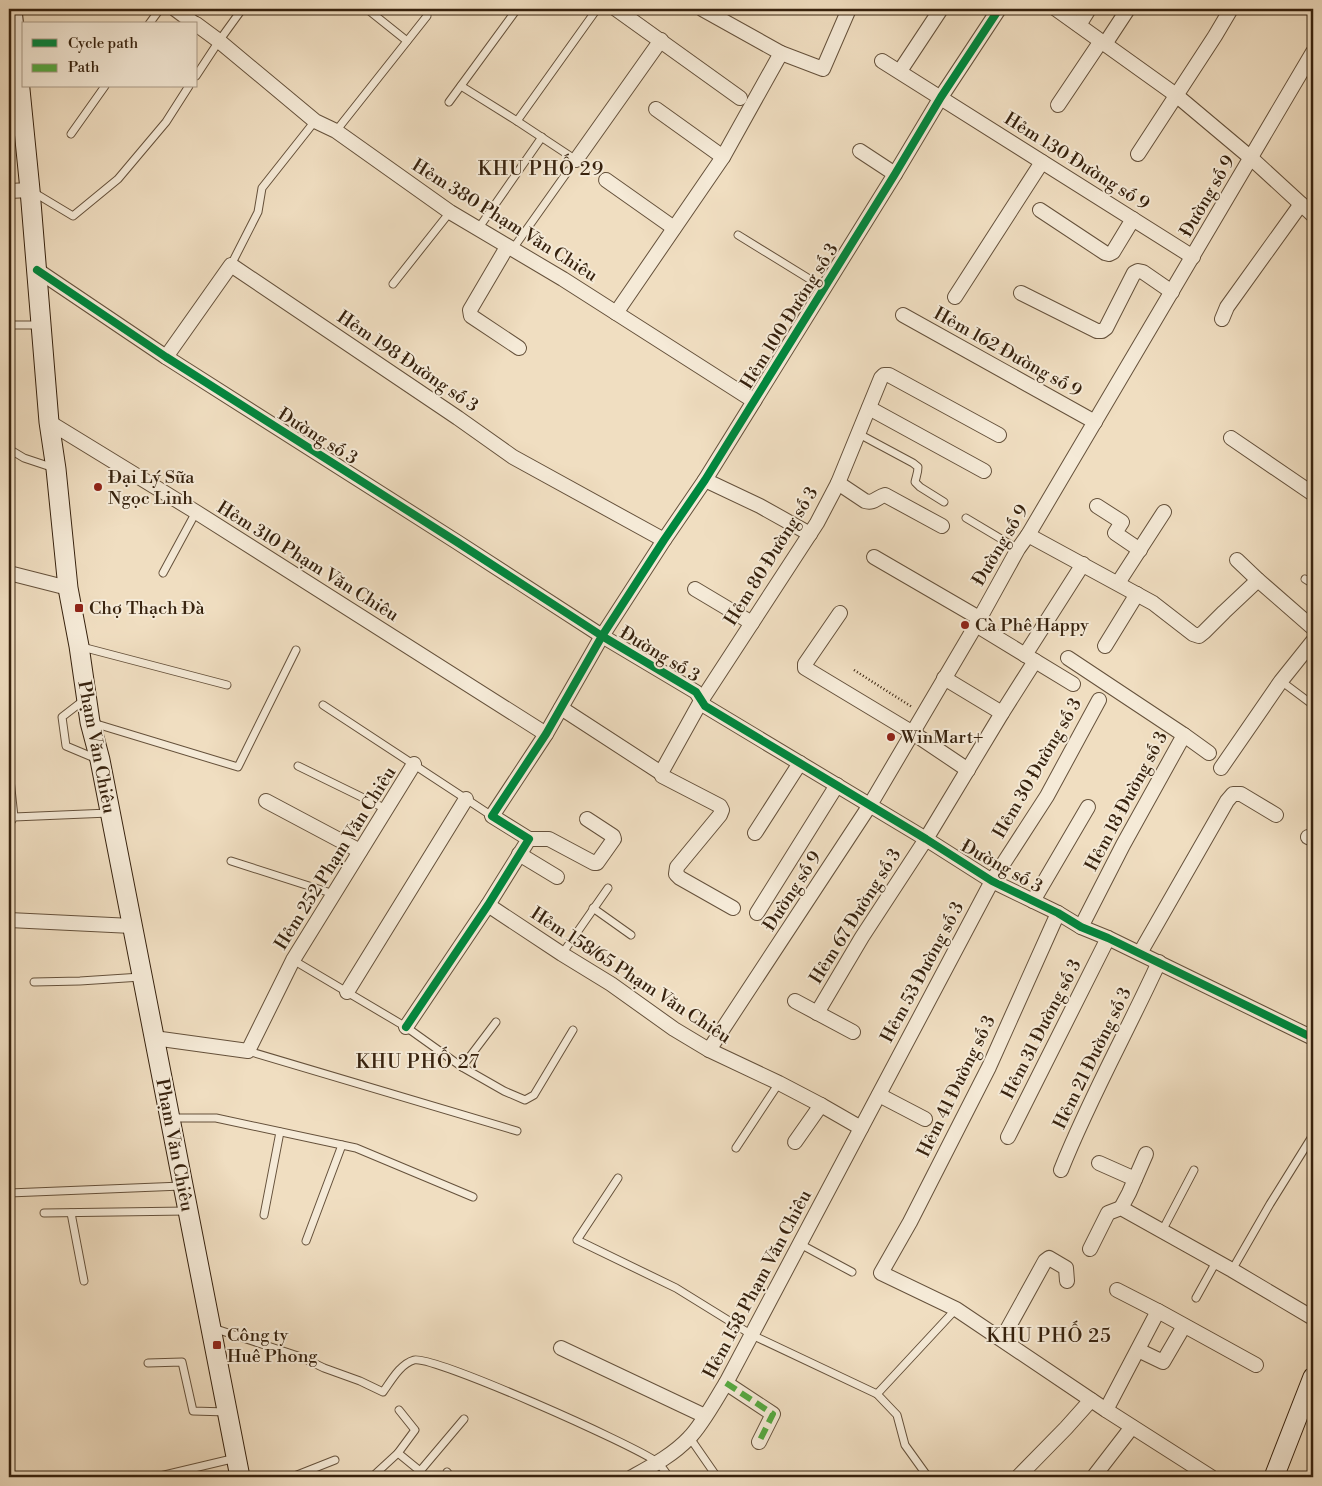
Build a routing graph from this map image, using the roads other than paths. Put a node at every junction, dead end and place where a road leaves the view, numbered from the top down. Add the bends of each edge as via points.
1 (12, 9) edge
2 (160, 9) edge
3 (175, 9) edge
4 (367, 9) edge
5 (517, 9) edge
6 (597, 9) edge
7 (702, 9) edge
8 (849, 9) edge
9 (941, 9) edge
10 (999, 9) edge
11 (1056, 9) edge
12 (1089, 9) edge
13 (1128, 9) edge
14 (1231, 9) edge
15 (622, 10) edge
16 (240, 12) dead end
17 (427, 16) dead end
18 (150, 22) edge
19 (193, 22) edge
20 (198, 25) edge
21 (1079, 25) junction
22 (661, 40) junction
23 (219, 41) junction
24 (407, 41) junction
25 (1103, 43) junction
26 (13, 51) edge
27 (1313, 52) edge
28 (781, 53) junction
29 (882, 62) dead end
30 (900, 72) junction
31 (198, 73) edge
32 (461, 86) junction
33 (104, 88) edge
34 (188, 88) edge
35 (1176, 95) junction
36 (740, 98) dead end
37 (940, 98) junction
38 (449, 102) dead end
39 (1058, 106) dead end
40 (656, 109) dead end
41 (315, 121) junction
42 (517, 121) junction
43 (336, 131) junction
44 (71, 134) dead end
45 (542, 138) junction
46 (860, 151) dead end
47 (1138, 154) dead end
48 (723, 157) junction
49 (1251, 158) junction
50 (1042, 162) junction
51 (572, 165) junction
52 (895, 174) junction
53 (606, 180) dead end
54 (30, 190) junction
55 (9, 191) edge
56 (1301, 204) junction
57 (1040, 210) dead end
58 (450, 212) junction
59 (1313, 215) edge
60 (1133, 219) junction
61 (674, 228) junction
62 (478, 229) junction
63 (738, 235) dead end
64 (510, 248) junction
65 (1193, 257) junction
66 (230, 265) junction
67 (37, 270) junction
68 (393, 284) dead end
69 (824, 288) junction
70 (1172, 292) junction
71 (1021, 293) dead end
72 (955, 297) dead end
73 (616, 313) junction
74 (903, 315) dead end
75 (1222, 319) dead end
76 (41, 324) junction
77 (9, 325) edge
78 (519, 348) dead end
79 (166, 357) junction
80 (754, 401) junction
81 (869, 408) junction
82 (49, 422) junction
83 (1095, 422) junction
84 (859, 434) junction
85 (999, 435) dead end
86 (1231, 438) dead end
87 (9, 449) edge
88 (56, 469) junction
89 (984, 471) dead end
90 (706, 480) junction
91 (838, 483) junction
92 (1313, 494) edge
93 (944, 502) dead end
94 (1097, 506) dead end
95 (196, 512) junction
96 (1164, 512) dead end
97 (966, 518) dead end
98 (942, 526) dead end
99 (810, 534) junction
100 (1028, 535) junction
101 (664, 540) junction
102 (1018, 549) junction
103 (1140, 550) junction
104 (874, 557) dead end
105 (1237, 560) dead end
106 (1082, 564) junction
107 (9, 573) edge
108 (163, 573) dead end
109 (1305, 579) dead end
110 (1258, 580) junction
111 (1118, 583) junction
112 (1313, 584) edge
113 (68, 588) junction
114 (695, 589) dead end
115 (1137, 594) junction
116 (840, 613) dead end
117 (977, 621) junction
118 (752, 623) junction
119 (1313, 628) edge
120 (602, 636) junction
121 (1313, 641) edge
122 (79, 646) junction
123 (1105, 646) dead end
124 (296, 650) dead end
125 (1030, 658) junction
126 (1068, 658) dead end
127 (944, 678) junction
128 (1282, 682) junction
129 (1073, 684) dead end
130 (227, 685) dead end
131 (87, 698) junction
132 (1099, 700) dead end
133 (701, 701) junction
134 (323, 705) dead end
135 (1313, 705) edge
136 (561, 708) junction
137 (1002, 712) junction
138 (90, 722) junction
139 (912, 733) junction
140 (546, 734) junction
141 (1184, 735) junction
142 (1209, 753) dead end
143 (100, 760) junction
144 (800, 763) junction
145 (414, 764) junction
146 (298, 766) dead end
147 (1221, 768) dead end
148 (9, 770) edge
149 (968, 770) junction
150 (661, 773) junction
151 (837, 785) junction
152 (466, 799) junction
153 (266, 801) dead end
154 (870, 805) junction
155 (1088, 807) dead end
156 (386, 809) junction
157 (110, 813) junction
158 (1276, 815) dead end
159 (492, 816) junction
160 (11, 820) edge
161 (587, 820) dead end
162 (755, 833) dead end
163 (529, 839) junction
164 (926, 839) junction
165 (360, 851) junction
166 (519, 854) junction
167 (231, 861) dead end
168 (557, 877) dead end
169 (992, 881) junction
170 (608, 888) dead end
171 (334, 894) junction
172 (1034, 901) junction
173 (488, 905) junction
174 (594, 908) junction
175 (733, 908) dead end
176 (757, 913) dead end
177 (1058, 913) junction
178 (9, 920) edge
179 (132, 926) junction
180 (1081, 927) junction
181 (631, 936) dead end
182 (1108, 938) junction
183 (1140, 953) junction
184 (562, 954) junction
185 (293, 960) junction
186 (1159, 962) junction
187 (142, 977) junction
188 (34, 982) dead end
189 (347, 992) junction
190 (795, 1000) dead end
191 (817, 1013) junction
192 (496, 1022) dead end
193 (406, 1027) junction
194 (573, 1030) dead end
195 (853, 1032) dead end
196 (154, 1038) junction
197 (1313, 1038) edge
198 (709, 1050) junction
199 (248, 1051) junction
200 (462, 1067) junction
201 (886, 1082) joint
202 (779, 1083) junction
203 (879, 1095) junction
204 (821, 1105) junction
205 (169, 1118) junction
206 (925, 1119) dead end
207 (862, 1128) junction
208 (517, 1131) dead end
209 (280, 1132) junction
210 (1313, 1135) edge
211 (1008, 1137) dead end
212 (795, 1142) dead end
213 (342, 1145) junction
214 (736, 1148) dead end
215 (1146, 1154) dead end
216 (1099, 1163) dead end
217 (1061, 1170) dead end
218 (1194, 1170) dead end
219 (618, 1178) dead end
220 (1135, 1179) junction
221 (183, 1186) junction
222 (9, 1193) edge
223 (473, 1197) dead end
224 (1121, 1208) junction
225 (188, 1211) junction
226 (44, 1213) dead end
227 (70, 1213) junction
228 (264, 1216) dead end
229 (1162, 1231) junction
230 (306, 1241) dead end
231 (800, 1244) junction
232 (1090, 1249) dead end
233 (1216, 1262) junction
234 (1232, 1270) junction
235 (852, 1272) dead end
236 (84, 1281) dead end
237 (1067, 1281) dead end
238 (1117, 1290) dead end
239 (1196, 1298) dead end
240 (956, 1309) junction
241 (1158, 1311) junction
242 (1313, 1318) edge
243 (1184, 1326) junction
244 (210, 1327) junction
245 (752, 1335) junction
246 (1002, 1339) junction
247 (562, 1348) dead end
248 (1138, 1350) junction
249 (148, 1363) dead end
250 (1256, 1365) dead end
251 (1313, 1376) edge
252 (726, 1383) junction
253 (877, 1394) junction
254 (1092, 1400) junction
255 (399, 1410) dead end
256 (1106, 1410) junction
257 (227, 1412) junction
258 (705, 1416) junction
259 (464, 1419) dead end
260 (1132, 1427) junction
261 (690, 1438) junction
262 (759, 1442) dead end
263 (398, 1453) junction
264 (236, 1458) junction
265 (336, 1460) dead end
266 (658, 1463) junction
267 (420, 1471) junction
268 (156, 1477) edge
269 (240, 1477) edge
270 (292, 1477) edge
271 (372, 1477) edge
272 (415, 1477) edge
273 (632, 1477) edge
274 (668, 1477) edge
275 (717, 1477) edge
276 (928, 1477) edge
277 (1018, 1477) edge
278 (1095, 1477) edge
279 (1211, 1477) edge
280 (1274, 1477) edge

1 - 26 main road, Phạm Văn Chiêu
2 - 18 lane
3 - 19 street, Hẻm 380 Phạm Văn Chiêu
4 - 24 lane
5 - 32 lane
6 - 42 lane
7 - 28 street
8 - 28 street via 823,69
9 - 30 street
10 - 37 street, Hẻm 100 Đường số 3
11 - 21 street
12 - 21 street
13 - 25 street
14 - 35 street
15 - 22 street
16 - 23 lane
17 - 24 lane
20 - 23 street, Hẻm 380 Phạm Văn Chiêu
21 - 25 street
22 - 36 street
22 - 51 street
23 - 31 lane
23 - 41 street, Hẻm 380 Phạm Văn Chiêu
24 - 43 lane
25 - 35 street
25 - 39 street
26 - 54 main road, Phạm Văn Chiêu
27 - 49 street, Đường số 9
28 - 48 street
29 - 30 street, Hẻm 130 Đường số 9
30 - 37 street, Hẻm 130 Đường số 9
32 - 38 lane
32 - 42 lane
33 - 44 lane
34 - 54 lane via 166,122 118,179 73,216
35 - 47 street
35 - 49 street
37 - 50 street, Hẻm 130 Đường số 9
37 - 52 street, Hẻm 100 Đường số 3
40 - 48 street
41 - 43 street, Hẻm 380 Phạm Văn Chiêu
41 - 66 lane via 262,188 258,212
42 - 45 lane
43 - 58 street, Hẻm 380 Phạm Văn Chiêu
45 - 51 lane
45 - 62 lane
46 - 52 street
48 - 61 street
49 - 56 street
49 - 65 street, Đường số 9
50 - 60 street, Hẻm 130 Đường số 9
50 - 72 street
51 - 64 lane
52 - 69 street, Hẻm 100 Đường số 3
53 - 61 street
54 - 55 street
54 - 67 main road, Phạm Văn Chiêu
56 - 59 street
56 - 75 street via 1227,307
57 - 60 street via 1109,254
58 - 62 street, Hẻm 380 Phạm Văn Chiêu
58 - 68 lane
60 - 65 street, Hẻm 130 Đường số 9
61 - 73 street
62 - 64 street, Hẻm 380 Phạm Văn Chiêu
63 - 69 lane
64 - 73 street, Hẻm 380 Phạm Văn Chiêu
64 - 78 street via 470,310 471,316
65 - 70 street, Đường số 9
66 - 79 street
66 - 101 street, Hẻm 198 Đường số 3 via 513,456
67 - 76 main road, Phạm Văn Chiêu
67 - 79 street, Đường số 3
69 - 80 street, Hẻm 100 Đường số 3
70 - 71 street via 1138,270 1102,331
70 - 83 street, Đường số 9
73 - 80 street, Hẻm 380 Phạm Văn Chiêu
74 - 83 street, Hẻm 162 Đường số 9
76 - 77 lane
76 - 82 main road, Phạm Văn Chiêu
79 - 120 street, Đường số 3
80 - 90 street, Hẻm 100 Đường số 3
81 - 84 street, Hẻm 80 Đường số 3
81 - 85 street, Hẻm 80 Đường số 3 via 880,378 889,375
81 - 89 street
82 - 88 main road, Phạm Văn Chiêu
82 - 95 street, Hẻm 310 Phạm Văn Chiêu
83 - 100 street, Đường số 9
84 - 91 street, Hẻm 80 Đường số 3
84 - 93 lane via 913,463 918,467 915,482
86 - 92 street
87 - 88 lane
88 - 113 main road, Phạm Văn Chiêu
90 - 99 street
90 - 101 street, Hẻm 100 Đường số 3
91 - 98 street via 865,501 874,501 885,495
91 - 99 street, Hẻm 80 Đường số 3
94 - 103 street via 1122,522 1115,533
95 - 108 lane
95 - 140 street, Hẻm 310 Phạm Văn Chiêu
96 - 103 street
97 - 102 lane
99 - 118 street, Hẻm 80 Đường số 3
100 - 102 street, Đường số 9
100 - 106 street
101 - 120 street, Hẻm 100 Đường số 3
102 - 117 street, Đường số 9
103 - 111 street
104 - 117 street
105 - 110 street
106 - 111 street
106 - 125 street, Hẻm 67 Đường số 3
107 - 113 street
109 - 112 lane
110 - 115 street via 1199,636
110 - 119 street
111 - 115 street
113 - 122 main road, Phạm Văn Chiêu
114 - 118 street
115 - 123 street
116 - 139 street via 805,668
117 - 125 street
117 - 127 street, Đường số 9
118 - 133 street, Hẻm 80 Đường số 3
120 - 133 street, Đường số 3 via 696,692
120 - 136 street
121 - 128 street
122 - 130 lane
122 - 131 main road, Phạm Văn Chiêu
124 - 138 lane via 238,767
125 - 129 street
125 - 137 street, Hẻm 67 Đường số 3
126 - 141 street, Hẻm 18 Đường số 3
127 - 137 street
127 - 139 street, Đường số 9
128 - 135 lane
128 - 147 street
131 - 138 main road, Phạm Văn Chiêu
131 - 143 lane via 62,717 66,746
132 - 169 street, Hẻm 30 Đường số 3 via 1047,796
133 - 144 street, Đường số 3
133 - 150 street, Hẻm 80 Đường số 3
134 - 145 lane
136 - 140 street
136 - 150 street
137 - 149 street, Hẻm 67 Đường số 3
138 - 143 main road, Phạm Văn Chiêu
139 - 149 street
139 - 154 street, Đường số 9
140 - 159 street
141 - 142 street
141 - 180 street, Hẻm 18 Đường số 3
143 - 157 main road, Phạm Văn Chiêu
144 - 151 street, Đường số 3
144 - 162 street
145 - 152 lane, Hẻm 252 Phạm Văn Chiêu
145 - 156 street, Hẻm 252 Phạm Văn Chiêu
146 - 156 lane
148 - 160 lane
149 - 164 street, Hẻm 67 Đường số 3
150 - 175 street via 720,806 720,815 677,867 676,874
151 - 154 street, Đường số 3
151 - 176 street
152 - 159 lane, Hẻm 252 Phạm Văn Chiêu
152 - 189 street
153 - 165 street
154 - 164 street, Đường số 3
154 - 198 street, Đường số 9
155 - 172 street
156 - 165 street, Hẻm 252 Phạm Văn Chiêu
157 - 160 lane
157 - 179 main road, Phạm Văn Chiêu
158 - 183 street via 1241,794 1233,794
159 - 163 street
161 - 163 street via 614,839 597,863 549,839
163 - 166 street
164 - 169 street, Đường số 3
164 - 191 street, Hẻm 67 Đường số 3
165 - 171 street, Hẻm 252 Phạm Văn Chiêu
166 - 168 street
166 - 173 street
167 - 171 lane
169 - 172 street, Đường số 3
169 - 201 street, Hẻm 53 Đường số 3
170 - 174 lane
171 - 185 street, Hẻm 252 Phạm Văn Chiêu
172 - 177 street, Đường số 3
173 - 184 street, Hẻm 158/65 Phạm Văn Chiêu
173 - 193 street
174 - 181 lane
174 - 184 lane
177 - 180 street, Đường số 3
177 - 240 street, Hẻm 41 Đường số 3 via 989,1067 881,1273
178 - 179 street
179 - 187 main road, Phạm Văn Chiêu
180 - 182 street, Đường số 3
182 - 183 street, Đường số 3
182 - 211 street, Hẻm 31 Đường số 3
183 - 186 street, Đường số 3
184 - 198 street, Hẻm 158/65 Phạm Văn Chiêu
185 - 189 lane
185 - 199 street, Hẻm 252 Phạm Văn Chiêu
186 - 197 street, Đường số 3
186 - 217 street, Hẻm 21 Đường số 3
187 - 188 lane
187 - 196 main road, Phạm Văn Chiêu
189 - 193 lane
190 - 191 street, Hẻm 67 Đường số 3
191 - 195 street, Hẻm 67 Đường số 3
192 - 200 lane
193 - 200 lane
194 - 200 lane via 534,1095 525,1100
196 - 199 street
196 - 205 main road, Phạm Văn Chiêu
198 - 202 street, Hẻm 158/65 Phạm Văn Chiêu
199 - 208 lane
201 - 203 street, Hẻm 158 Phạm Văn Chiêu
202 - 204 street, Hẻm 158/65 Phạm Văn Chiêu
202 - 214 lane
203 - 206 street
203 - 207 street, Hẻm 158 Phạm Văn Chiêu
204 - 207 street, Hẻm 158/65 Phạm Văn Chiêu
204 - 212 street
205 - 209 lane via 216,1118
205 - 221 main road, Phạm Văn Chiêu
207 - 231 street, Hẻm 158 Phạm Văn Chiêu
209 - 213 lane
209 - 228 lane
210 - 234 lane
213 - 223 lane
213 - 230 lane
215 - 220 street
216 - 220 street
218 - 229 lane
219 - 245 lane via 577,1240 676,1288
220 - 224 street
221 - 222 lane
221 - 225 main road, Phạm Văn Chiêu
224 - 229 street
224 - 232 street via 1108,1213
225 - 227 lane
225 - 244 main road, Phạm Văn Chiêu
226 - 227 lane
227 - 236 lane
229 - 233 street
231 - 235 lane
231 - 245 street, Hẻm 158 Phạm Văn Chiêu
233 - 234 street
233 - 239 lane
234 - 242 street
237 - 246 street via 1066,1268 1049,1258 1044,1261
238 - 241 street
240 - 246 street
240 - 253 lane
241 - 243 street
241 - 248 street
243 - 248 street via 1163,1362
243 - 250 street
244 - 257 main road, Phạm Văn Chiêu
244 - 266 lane via 301,1357 383,1392 402,1366 415,1360 427,1361 596,1430
245 - 252 street, Hẻm 158 Phạm Văn Chiêu
245 - 253 lane
246 - 254 street
247 - 258 street
248 - 256 street
249 - 257 lane via 182,1362 193,1411
251 - 280 main road
252 - 258 street, Hẻm 158 Phạm Văn Chiêu
252 - 262 street via 773,1414
253 - 276 lane via 898,1415 905,1445
254 - 256 street
254 - 277 street
255 - 263 lane via 416,1430
256 - 260 street
257 - 264 main road, Phạm Văn Chiêu
258 - 261 street, Hẻm 158 Phạm Văn Chiêu
259 - 267 lane
260 - 278 street
260 - 279 street
261 - 266 street, Hẻm 158 Phạm Văn Chiêu
261 - 275 lane
263 - 267 lane
263 - 271 lane
264 - 268 lane
264 - 269 main road, Phạm Văn Chiêu
265 - 270 lane
266 - 273 street, Hẻm 158 Phạm Văn Chiêu
266 - 274 lane
267 - 272 lane

